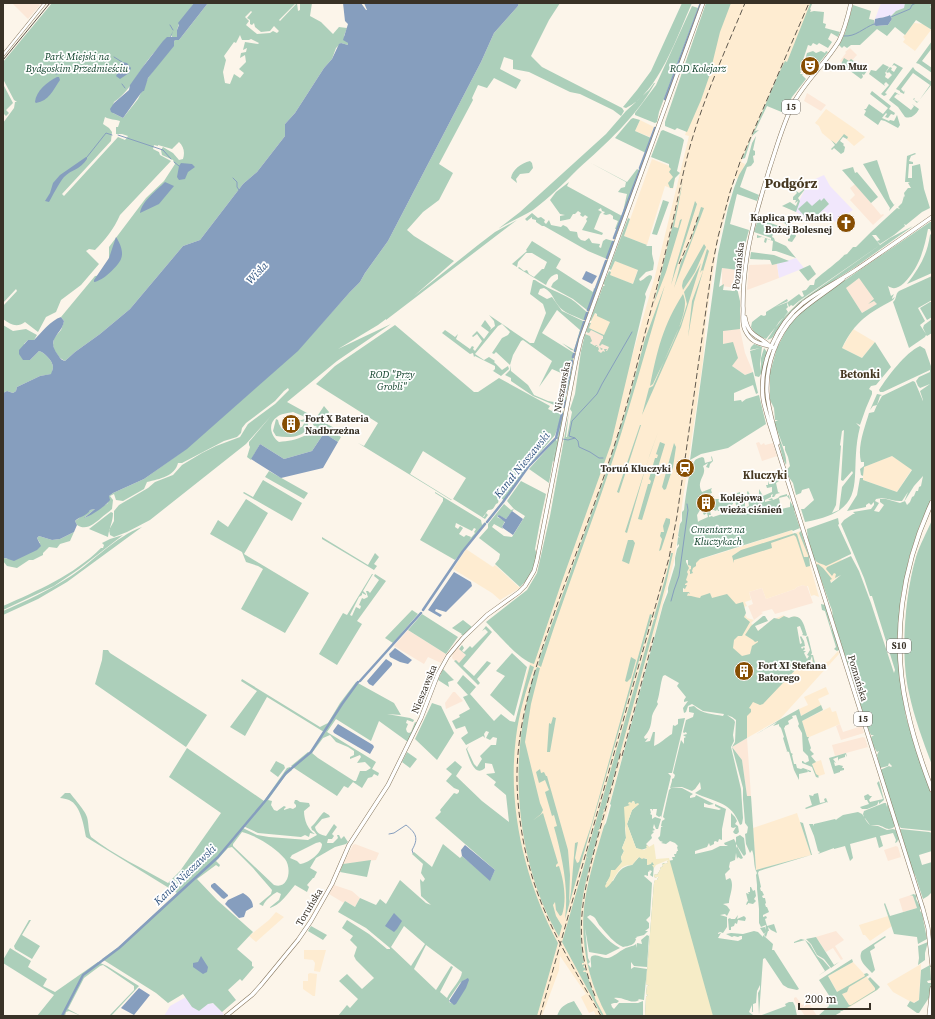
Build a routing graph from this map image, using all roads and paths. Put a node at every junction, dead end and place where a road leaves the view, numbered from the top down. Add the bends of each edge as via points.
1 (45, 3) edge
2 (703, 3) edge
3 (851, 3) edge
4 (3, 55) edge
5 (932, 217) edge
6 (853, 271) junction
7 (744, 314) junction
8 (778, 332) junction
9 (766, 342) junction
10 (764, 346) junction
11 (773, 348) junction
12 (768, 356) junction
13 (782, 461) junction
14 (932, 502) edge
15 (385, 790) joint
16 (932, 790) edge
17 (932, 965) edge
18 (932, 988) edge
19 (226, 1016) edge
20 (929, 1016) edge

1 - 4 street
2 - 15 main road, Nieszawska via 581,339 534,571 519,592 492,610 463,638 442,664 421,718
3 - 7 main road, Poznańska / 15 via 839,41 798,96 778,140 749,240 744,274
5 - 6 main road
6 - 8 main road via 802,304
6 - 11 main road via 795,316
7 - 9 main road, Poznańska / 15 via 750,332
7 - 10 main road, Poznańska / 15 via 743,325 747,334
8 - 9 main road
8 - 11 main road
9 - 11 main road, Poznańska / 15
10 - 11 main road, Poznańska / 15
10 - 12 main road
11 - 12 main road, Poznańska / 15
11 - 13 main road, Poznańska / 15 via 767,390
12 - 13 main road, Poznańska / 15 via 763,398
13 - 17 main road, Poznańska / 15 via 927,923
14 - 16 highway, S10 via 908,571 902,606 900,647 901,678 906,708
15 - 19 main road, Toruńska via 349,845 332,884 305,931 254,992
18 - 20 main road

